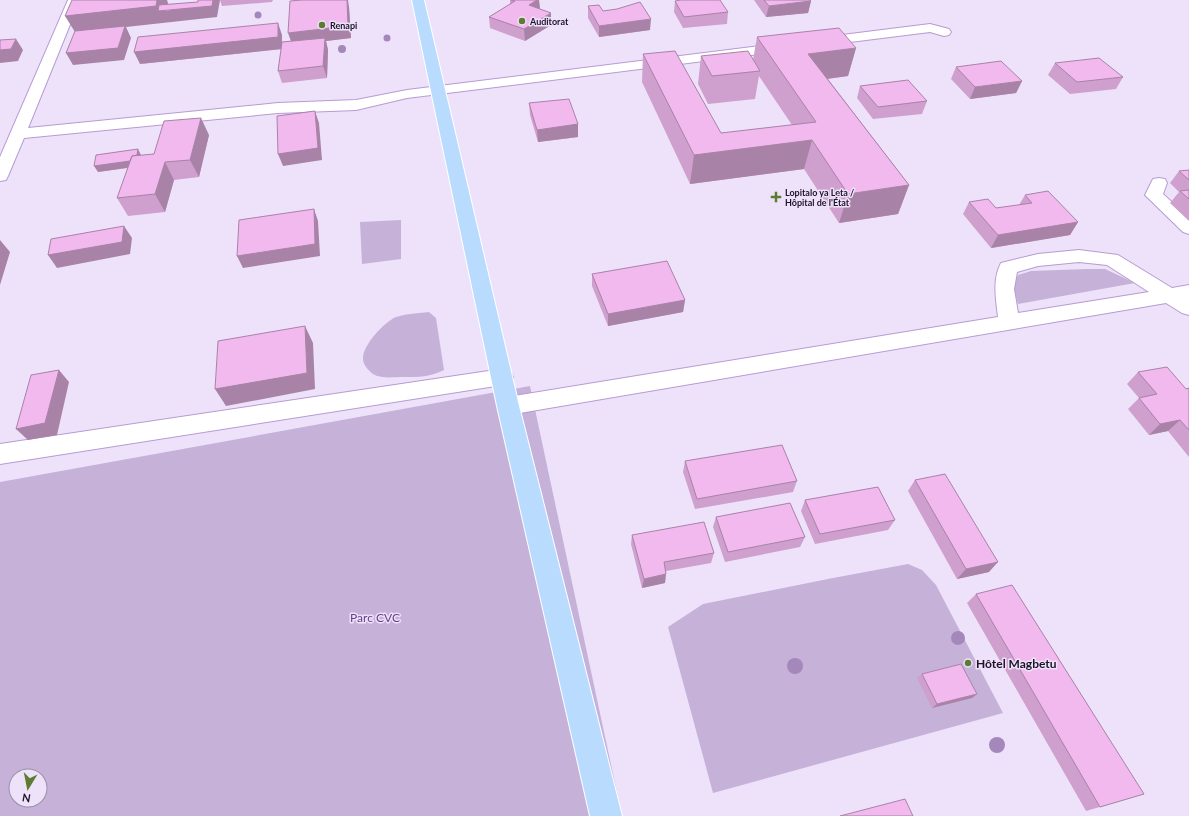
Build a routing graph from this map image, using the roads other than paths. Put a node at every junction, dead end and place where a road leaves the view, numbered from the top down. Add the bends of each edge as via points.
1 (74, 0) edge
2 (418, 0) edge
3 (944, 32) dead end
4 (438, 90) junction
5 (18, 134) junction
6 (0, 176) edge
7 (1159, 183) dead end
8 (1189, 228) edge
9 (1180, 294) edge
10 (1189, 308) edge
11 (1009, 322) junction
12 (502, 377) junction
13 (508, 406) junction
14 (0, 454) edge
15 (606, 816) edge

1 - 5 street
2 - 4 main road
3 - 4 street via 930,28
4 - 5 street via 356,105 278,108
4 - 12 main road
5 - 6 street
7 - 8 street via 1154,195
9 - 10 street
9 - 11 street
9 - 11 street via 1111,259 1079,256 1038,260 1008,268 1004,289
11 - 13 street
12 - 13 main road
12 - 14 street
13 - 15 main road

